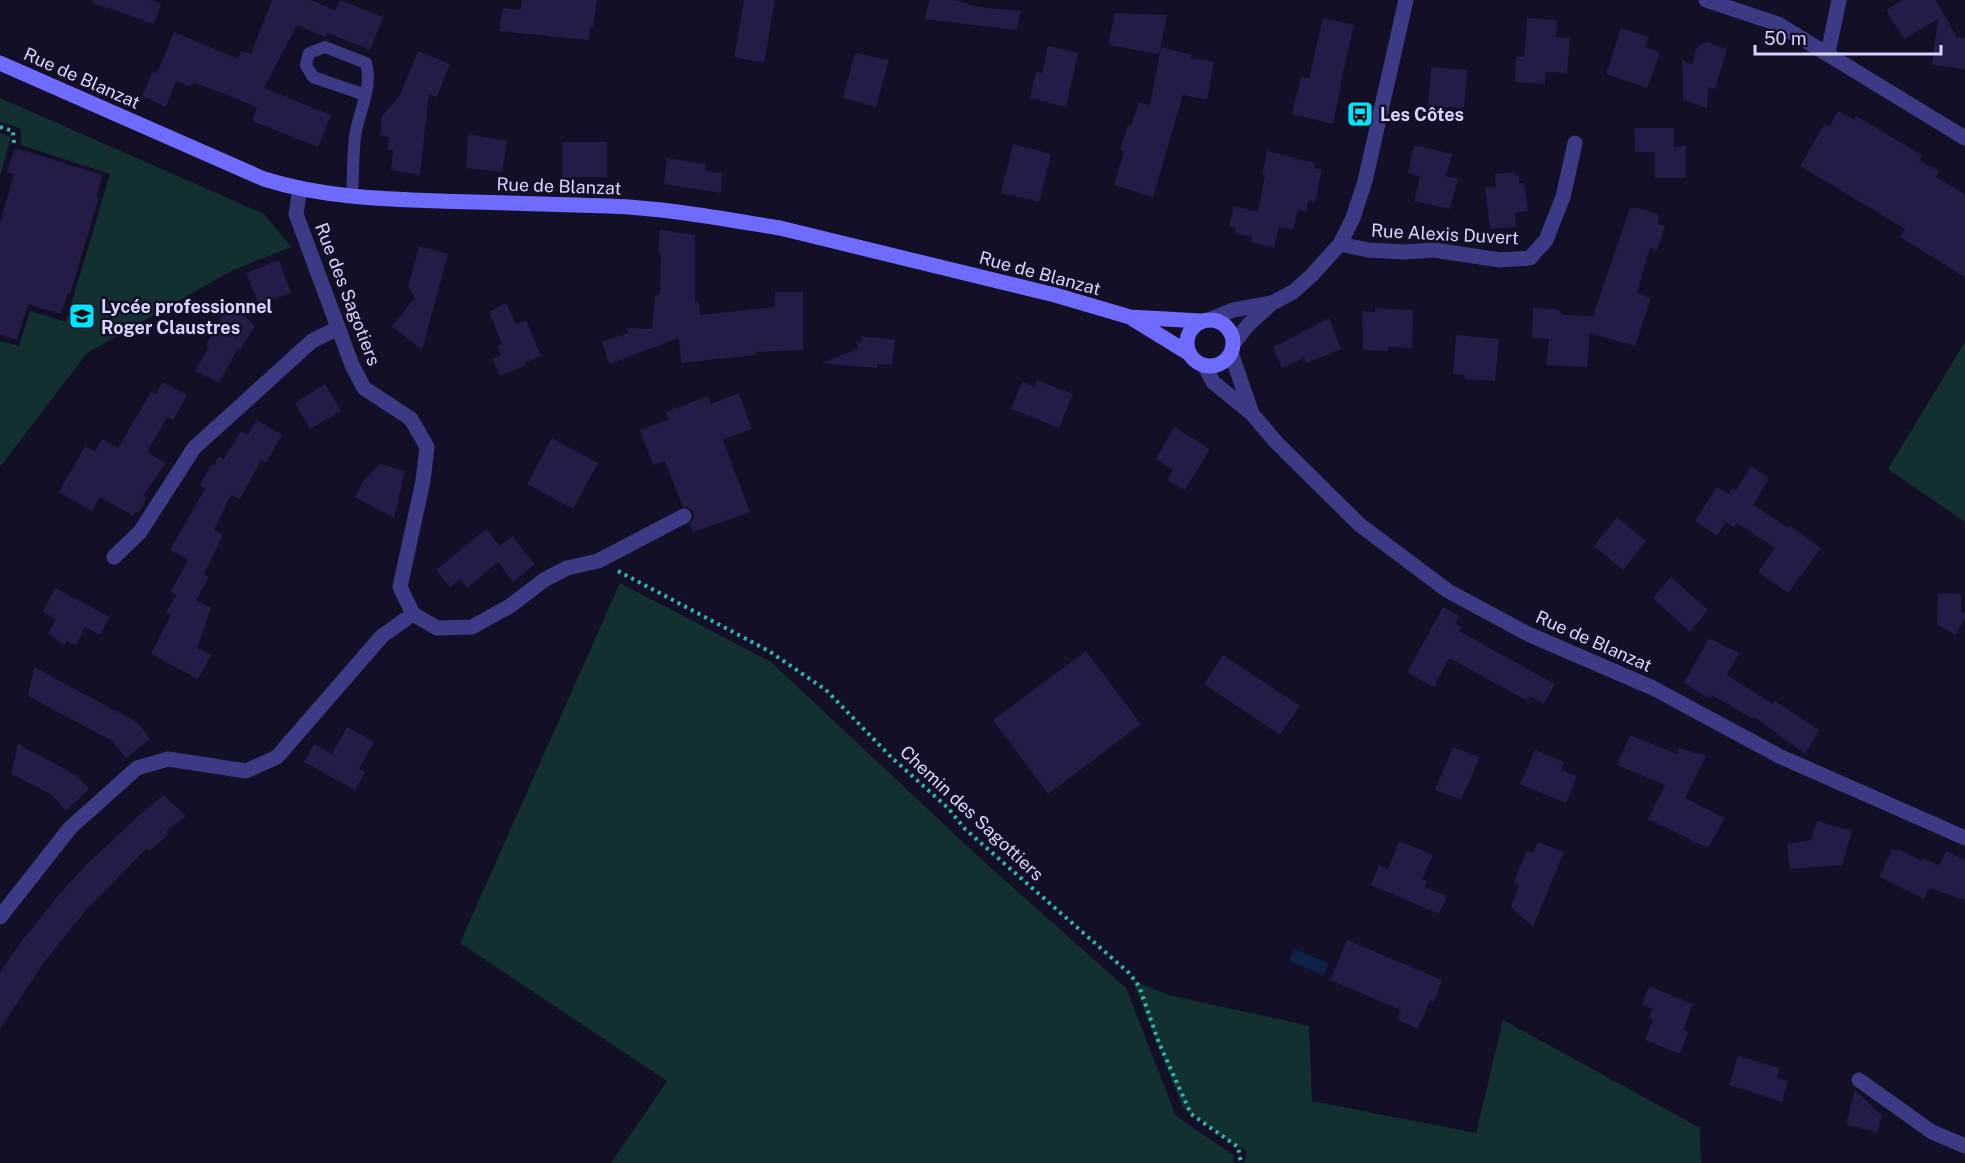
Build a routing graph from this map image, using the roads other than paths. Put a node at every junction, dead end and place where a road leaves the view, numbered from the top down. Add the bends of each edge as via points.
1 (1406, 0) edge
2 (1706, 0) edge
3 (1839, 0) edge
4 (1828, 53) junction
5 (0, 63) edge
6 (365, 95) junction
7 (1965, 138) edge
8 (1575, 143) dead end
9 (300, 189) junction
10 (352, 196) junction
11 (1340, 244) junction
12 (1272, 303) junction
13 (1130, 317) junction
14 (1205, 321) junction
15 (338, 328) junction
16 (1232, 348) junction
17 (1190, 354) junction
18 (1204, 365) junction
19 (1252, 414) junction
20 (684, 516) dead end
21 (114, 557) dead end
22 (413, 614) junction
23 (1965, 838) edge
24 (0, 917) edge
25 (1859, 1080) dead end
26 (1965, 1146) edge

1 - 11 street, Rue Alexis Duvert via 1365,181
2 - 4 street via 1778,24
3 - 4 street
4 - 7 street
5 - 9 street, Rue de Blanzat via 264,179
6 - 6 lane via 369,75 366,63 325,47 309,53 306,65 313,77
6 - 10 lane via 355,135
8 - 11 street, Rue Alexis Duvert via 1563,197 1546,240 1530,258 1500,260 1434,250 1368,250
9 - 10 street, Rue de Blanzat
9 - 15 street, Rue des Sagotiers via 296,214
10 - 13 street, Rue de Blanzat via 612,206 742,222 1032,289
11 - 12 street, Rue Alexis Duvert via 1293,292
12 - 14 street, Rue Alexis Duvert via 1233,310
12 - 16 street, Rue Alexis Duvert via 1248,325
13 - 14 street, Rue de Blanzat
13 - 17 street, Rue de Blanzat
14 - 16 street via 1216,320 1229,328
14 - 17 street via 1189,335
15 - 21 street via 312,341 194,448 140,532
15 - 22 street, Rue des Sagotiers via 364,388 411,419 427,447 400,587
16 - 18 street via 1220,364
16 - 19 street, Rue de Blanzat
17 - 18 street
18 - 19 street, Rue de Blanzat via 1214,382
19 - 23 street, Rue de Blanzat via 1360,525 1448,591 1528,634 1653,688 1779,756
20 - 22 street via 598,561 567,568 543,580 510,606 472,627 437,628
22 - 24 street via 382,636 277,757 246,771 168,759 137,768 70,828
25 - 26 street via 1932,1132

